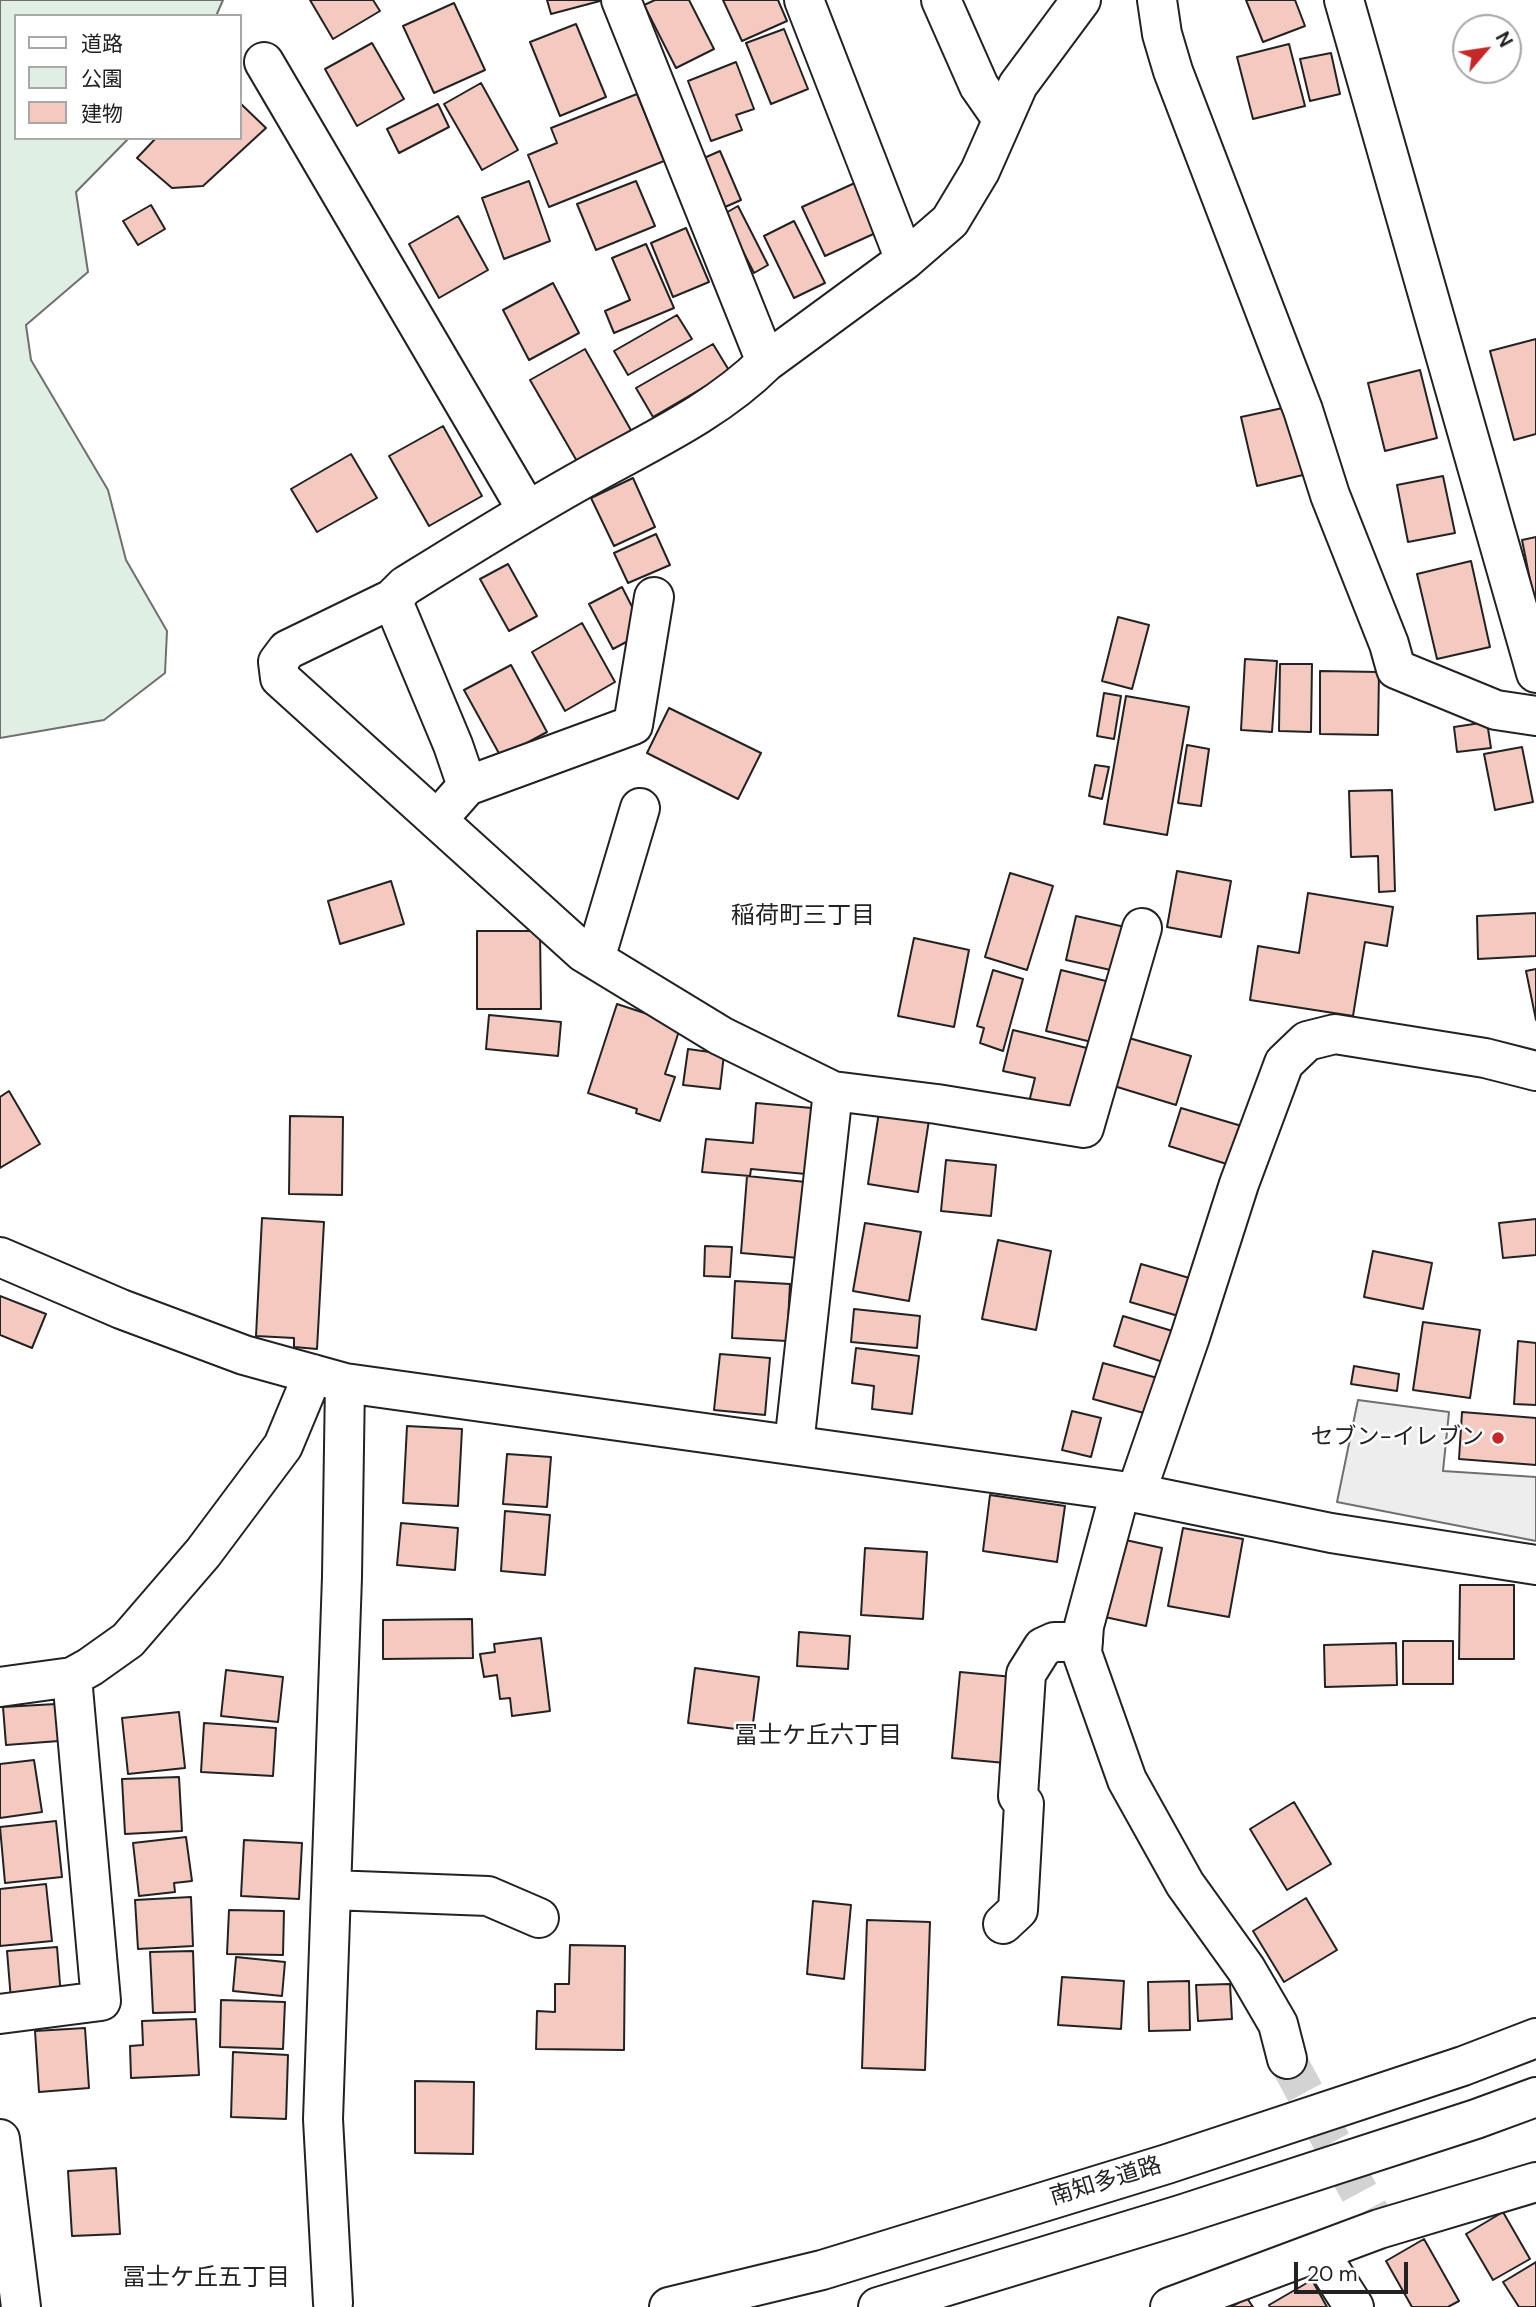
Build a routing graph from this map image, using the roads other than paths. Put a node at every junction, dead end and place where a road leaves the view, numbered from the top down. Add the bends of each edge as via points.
1 (621, 0) edge
2 (804, 0) edge
3 (941, 0) edge
4 (1081, 0) edge
5 (1157, 0) edge
6 (1344, 0) edge
7 (264, 62) dead end
8 (1002, 120) junction
9 (905, 260) junction
10 (766, 362) junction
11 (527, 510) junction
12 (654, 597) dead end
13 (392, 599) junction
14 (1536, 673) edge
15 (1536, 716) edge
16 (467, 786) junction
17 (640, 808) dead end
18 (438, 820) junction
19 (1142, 928) dead end
20 (595, 959) junction
21 (1536, 1071) edge
22 (832, 1091) junction
23 (0, 1257) edge
24 (329, 1379) junction
25 (794, 1446) junction
26 (1128, 1492) junction
27 (1536, 1565) edge
28 (1083, 1642) junction
29 (72, 1677) junction
30 (0, 1687) edge
31 (331, 1890) junction
32 (539, 1918) dead end
33 (1003, 1924) dead end
34 (0, 2014) edge
35 (1536, 2038) edge
36 (1287, 2059) tunnel mouth
37 (1536, 2097) edge
38 (0, 2139) edge
39 (1534, 2186) edge
40 (1319, 2252) junction
41 (333, 2303) dead end
42 (21, 2307) edge
43 (669, 2307) edge
44 (878, 2307) edge
45 (1170, 2307) edge
46 (1354, 2307) edge

1 - 10 main road
2 - 9 main road
3 - 8 main road via 979,86
4 - 8 main road via 1018,85
5 - 15 main road via 1173,71 1396,669 1496,710
6 - 14 main road
7 - 11 main road
8 - 9 main road via 950,221
9 - 10 main road
10 - 11 main road via 701,413
11 - 13 main road via 405,586
12 - 16 main road via 633,725
13 - 16 main road
13 - 18 main road via 287,650 278,662 280,678
16 - 18 main road
17 - 20 main road
18 - 20 main road
19 - 22 main road via 1084,1128
20 - 22 main road via 721,1035
21 - 26 main road via 1485,1058 1335,1034 1307,1041 1284,1063 1190,1337
22 - 25 main road
23 - 24 main road via 121,1310 244,1355
24 - 25 main road
24 - 29 main road via 203,1553 128,1640
24 - 31 main road via 342,1577
25 - 26 main road
26 - 27 main road via 1331,1533
26 - 28 main road via 1084,1626
28 - 33 main road via 1054,1642 1043,1647 1026,1674 1018,1796 1024,1804 1018,1910
28 - 36 main road via 1127,1780 1185,1884 1246,1969 1278,2024
29 - 30 main road
29 - 34 main road via 101,2001
31 - 32 main road via 488,1896
31 - 41 main road via 323,2119
35 - 43 main road, 南知多道路 via 1167,2164 822,2270
37 - 44 main road via 1193,2211
38 - 42 main road
39 - 40 main road via 1378,2229
40 - 45 main road
40 - 46 main road

